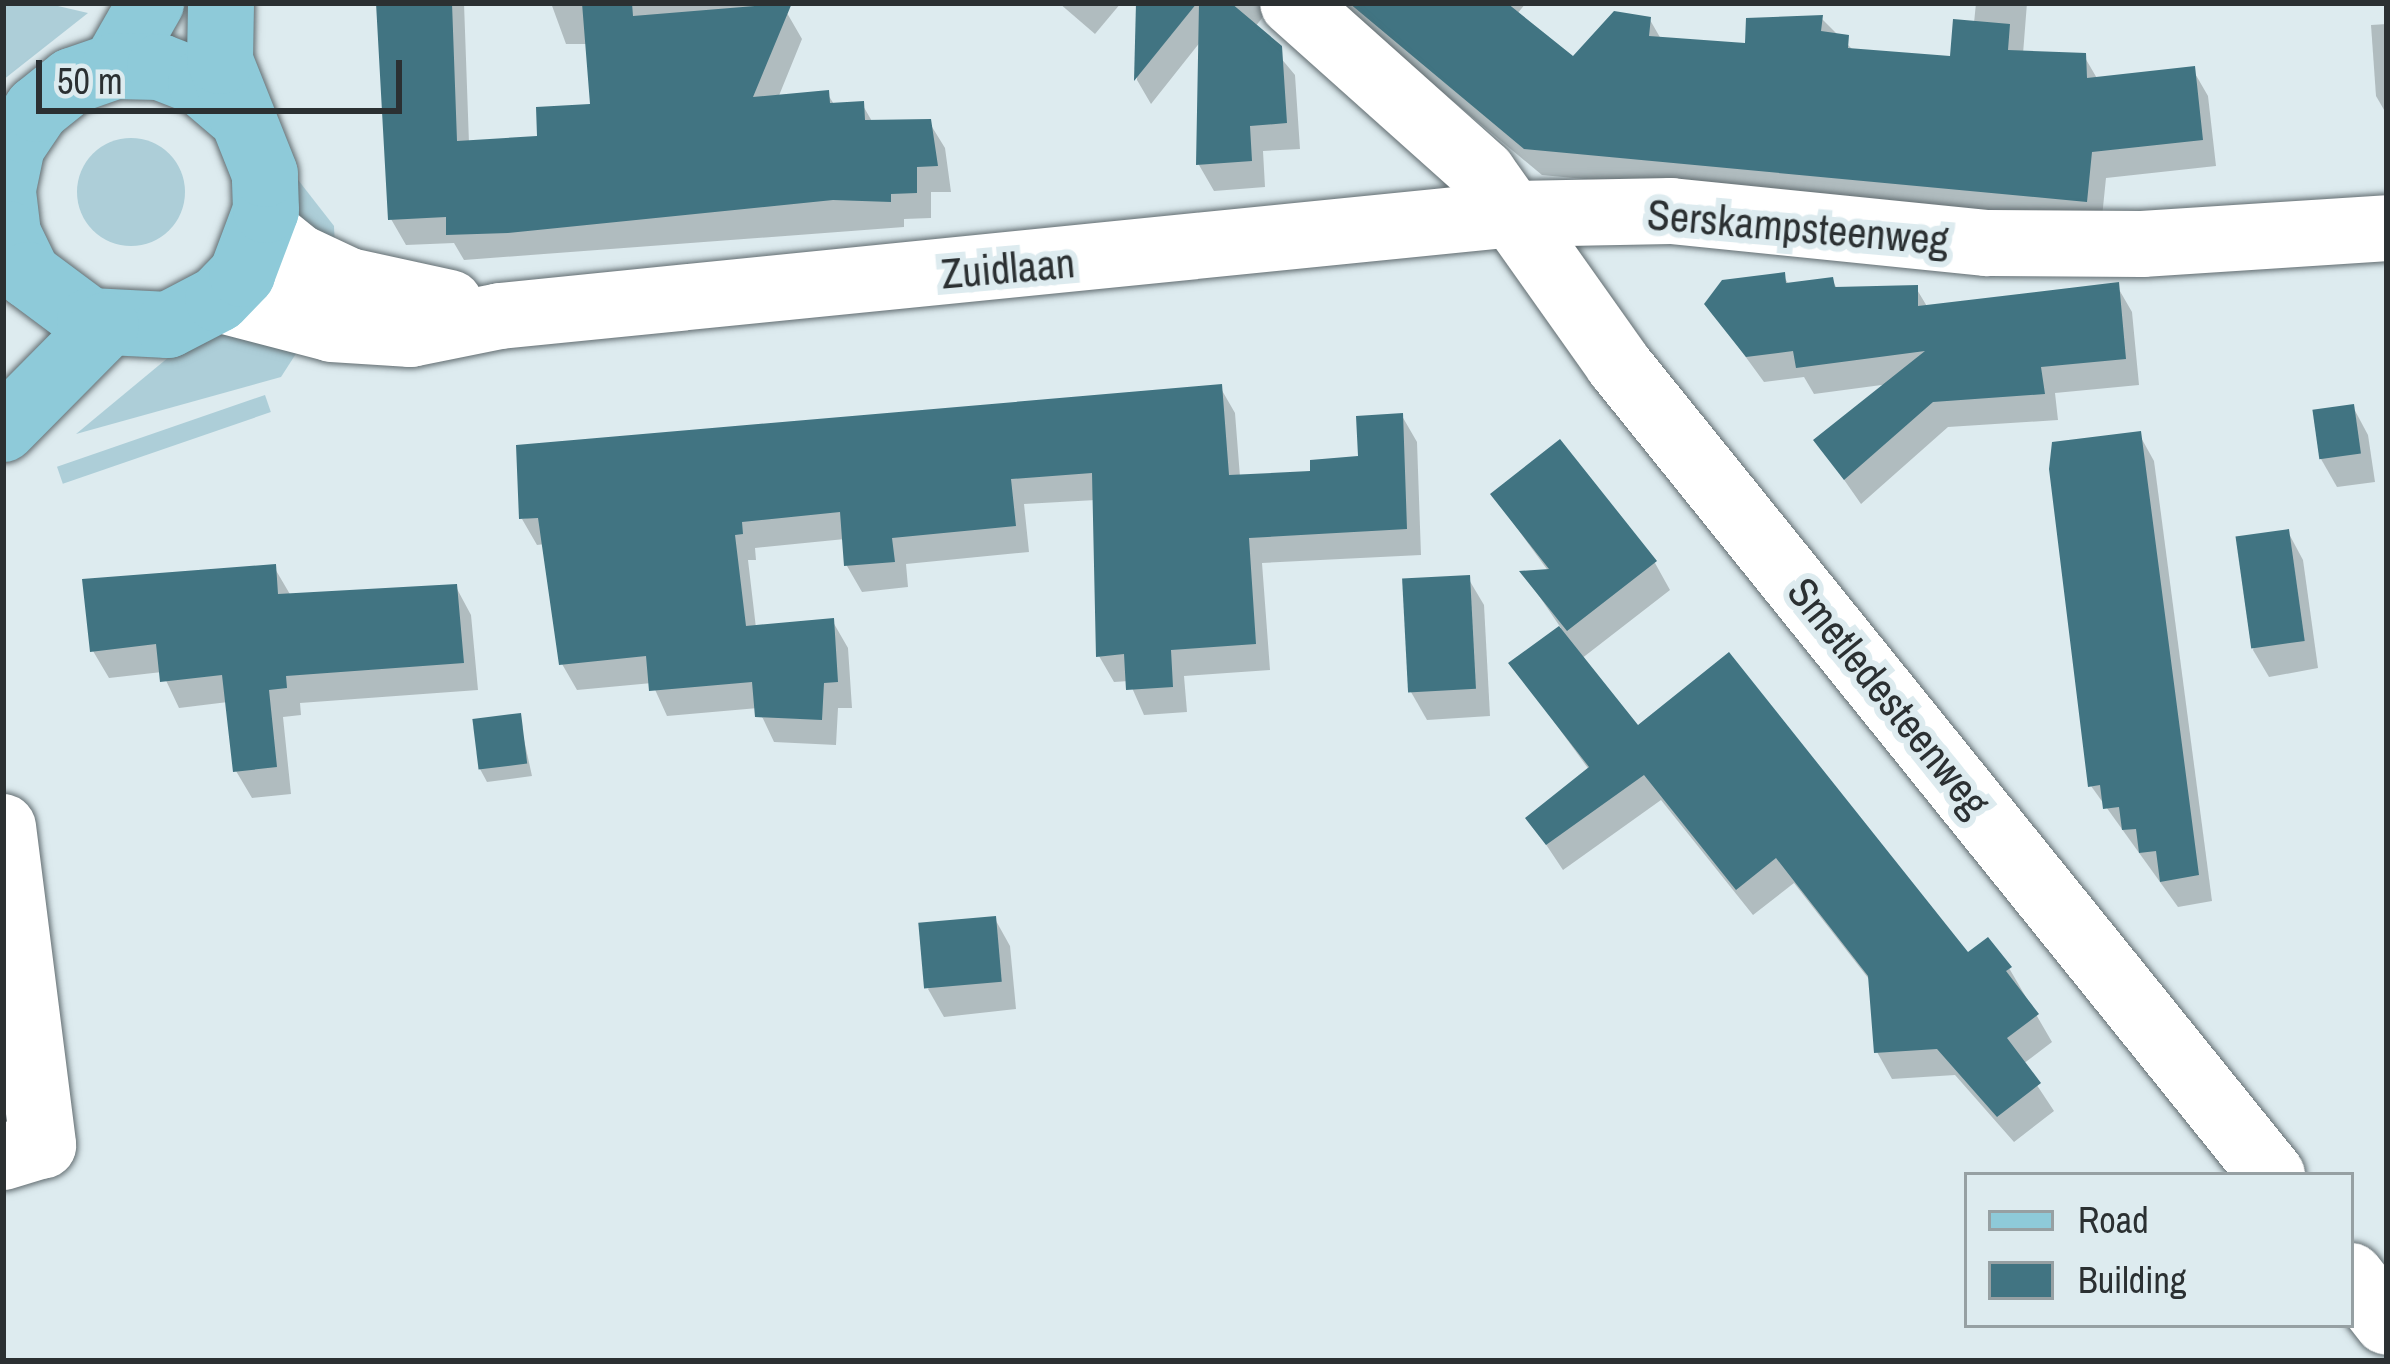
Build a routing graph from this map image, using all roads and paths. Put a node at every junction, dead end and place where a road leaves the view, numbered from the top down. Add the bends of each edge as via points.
1 (151, 3) edge
2 (221, 3) edge
3 (1293, 3) edge
4 (115, 66) junction
5 (236, 112) junction
6 (7, 209) edge
7 (1515, 214) junction
8 (262, 228) junction
9 (2387, 228) edge
10 (218, 299) junction
11 (500, 316) junction
12 (106, 325) junction
13 (3, 327) edge
14 (3, 429) edge
15 (3, 826) edge
16 (23, 1151) edge
17 (2270, 1172) edge
18 (2354, 1280) edge
19 (2387, 1322) edge

1 - 4 main road
2 - 5 main road via 220,61
3 - 7 street via 1474,164
4 - 5 main road via 160,67 201,83
4 - 6 main road via 72,81 37,109 13,146
5 - 8 main road via 265,174
6 - 12 main road via 56,303
6 - 13 main road
7 - 9 street, Serskampsteenweg via 1671,211 2035,244
7 - 11 street, Zuidlaan
7 - 17 street, Smetledesteenweg via 1618,364
8 - 10 main road via 242,274
8 - 11 street, Zuidlaan via 298,257 349,281
10 - 11 street, Zuidlaan via 332,329 411,334
10 - 12 main road via 168,325
12 - 14 main road
15 - 16 street
18 - 19 street

